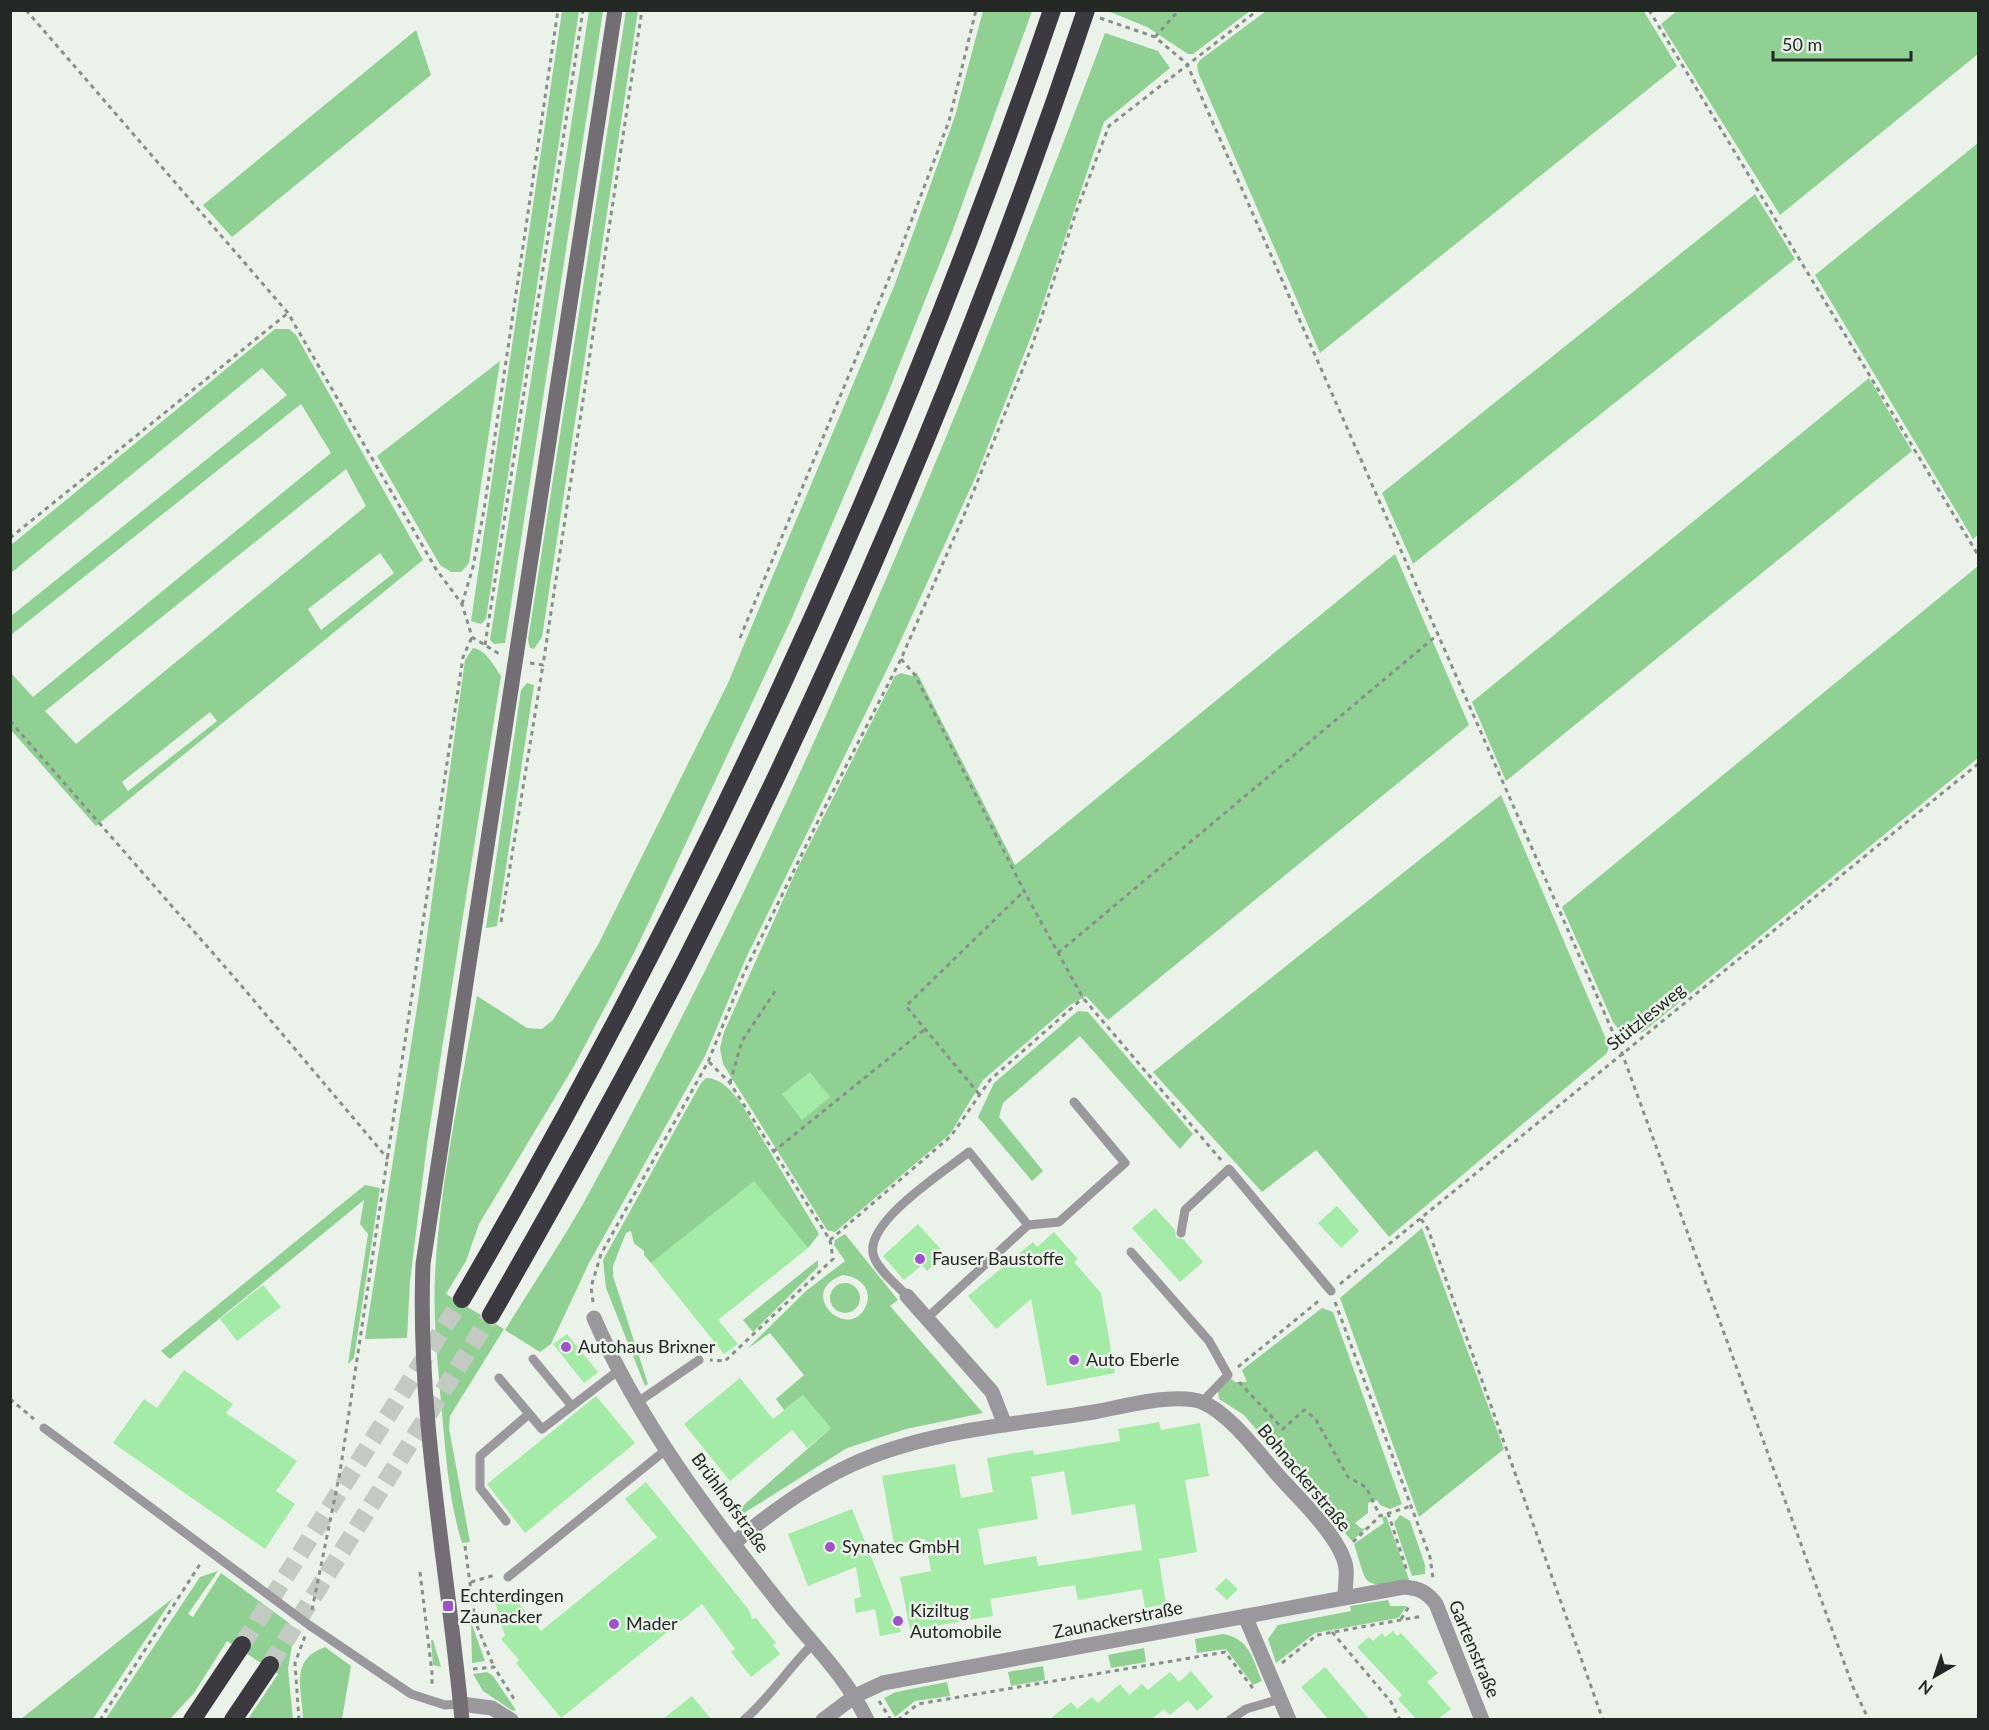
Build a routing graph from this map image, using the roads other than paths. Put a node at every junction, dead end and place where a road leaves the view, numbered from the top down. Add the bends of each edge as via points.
1 (615, 10) edge
2 (1052, 10) edge
3 (1093, 14) edge
4 (1074, 1102) dead end
5 (1028, 1225) junction
6 (1181, 1233) dead end
7 (1131, 1252) dead end
8 (1331, 1291) road end
9 (907, 1296) joint
10 (462, 1299) tunnel mouth
11 (491, 1315) tunnel mouth
12 (594, 1318) road end
13 (927, 1318) junction
14 (533, 1359) dead end
15 (699, 1360) road end
16 (619, 1370) junction
17 (499, 1378) dead end
18 (638, 1402) junction
19 (1202, 1402) junction
20 (571, 1405) junction
21 (529, 1414) junction
22 (1005, 1425) junction
23 (44, 1428) road end
24 (667, 1449) junction
25 (506, 1521) dead end
26 (734, 1543) junction
27 (508, 1577) road end
28 (1423, 1591) joint
29 (1345, 1596) junction
30 (1245, 1616) junction
31 (813, 1644) junction
32 (242, 1645) tunnel mouth
33 (270, 1665) tunnel mouth
34 (855, 1696) junction
35 (1280, 1699) junction
36 (461, 1712) edge
37 (515, 1713) edge
38 (192, 1719) edge
39 (233, 1719) edge
40 (744, 1719) edge
41 (823, 1719) edge
42 (867, 1719) edge
43 (1230, 1719) edge
44 (1289, 1719) edge
45 (1482, 1719) edge

1 - 36 main road via 423,1264 425,1389
2 - 10 highway via 923,362 794,662 645,967
3 - 11 highway via 970,331 835,651 686,961
4 - 5 lane via 1125,1163 1059,1222
5 - 9 lane via 969,1152 897,1209 875,1235 875,1259
5 - 13 lane
6 - 8 lane via 1185,1210 1228,1169
7 - 19 lane via 1209,1341 1228,1375
9 - 13 street
12 - 16 street, Brühlhofstraße
13 - 22 street via 992,1392
14 - 20 lane
15 - 18 lane
16 - 18 street, Brühlhofstraße
16 - 20 lane
17 - 21 lane
18 - 24 street, Brühlhofstraße
19 - 22 street via 1161,1402
19 - 29 street, Bohnackerstraße via 1230,1422 1314,1516 1339,1550 1346,1569
20 - 21 lane via 542,1429
21 - 25 lane via 480,1456 480,1488
22 - 26 street via 917,1443 852,1464 787,1502
23 - 36 lane via 309,1625 411,1695
24 - 26 street, Brühlhofstraße
24 - 27 lane
26 - 31 street, Brühlhofstraße
28 - 29 street, Zaunackerstraße via 1404,1587
28 - 45 street, Gartenstraße via 1440,1613
29 - 30 street, Zaunackerstraße
30 - 34 street, Zaunackerstraße via 883,1683
30 - 35 street
31 - 34 street, Brühlhofstraße
31 - 40 lane
32 - 38 highway
33 - 39 highway
34 - 41 street, Zaunackerstraße
34 - 42 street, Brühlhofstraße
35 - 43 lane via 1246,1709
35 - 44 street
36 - 37 street via 492,1708

